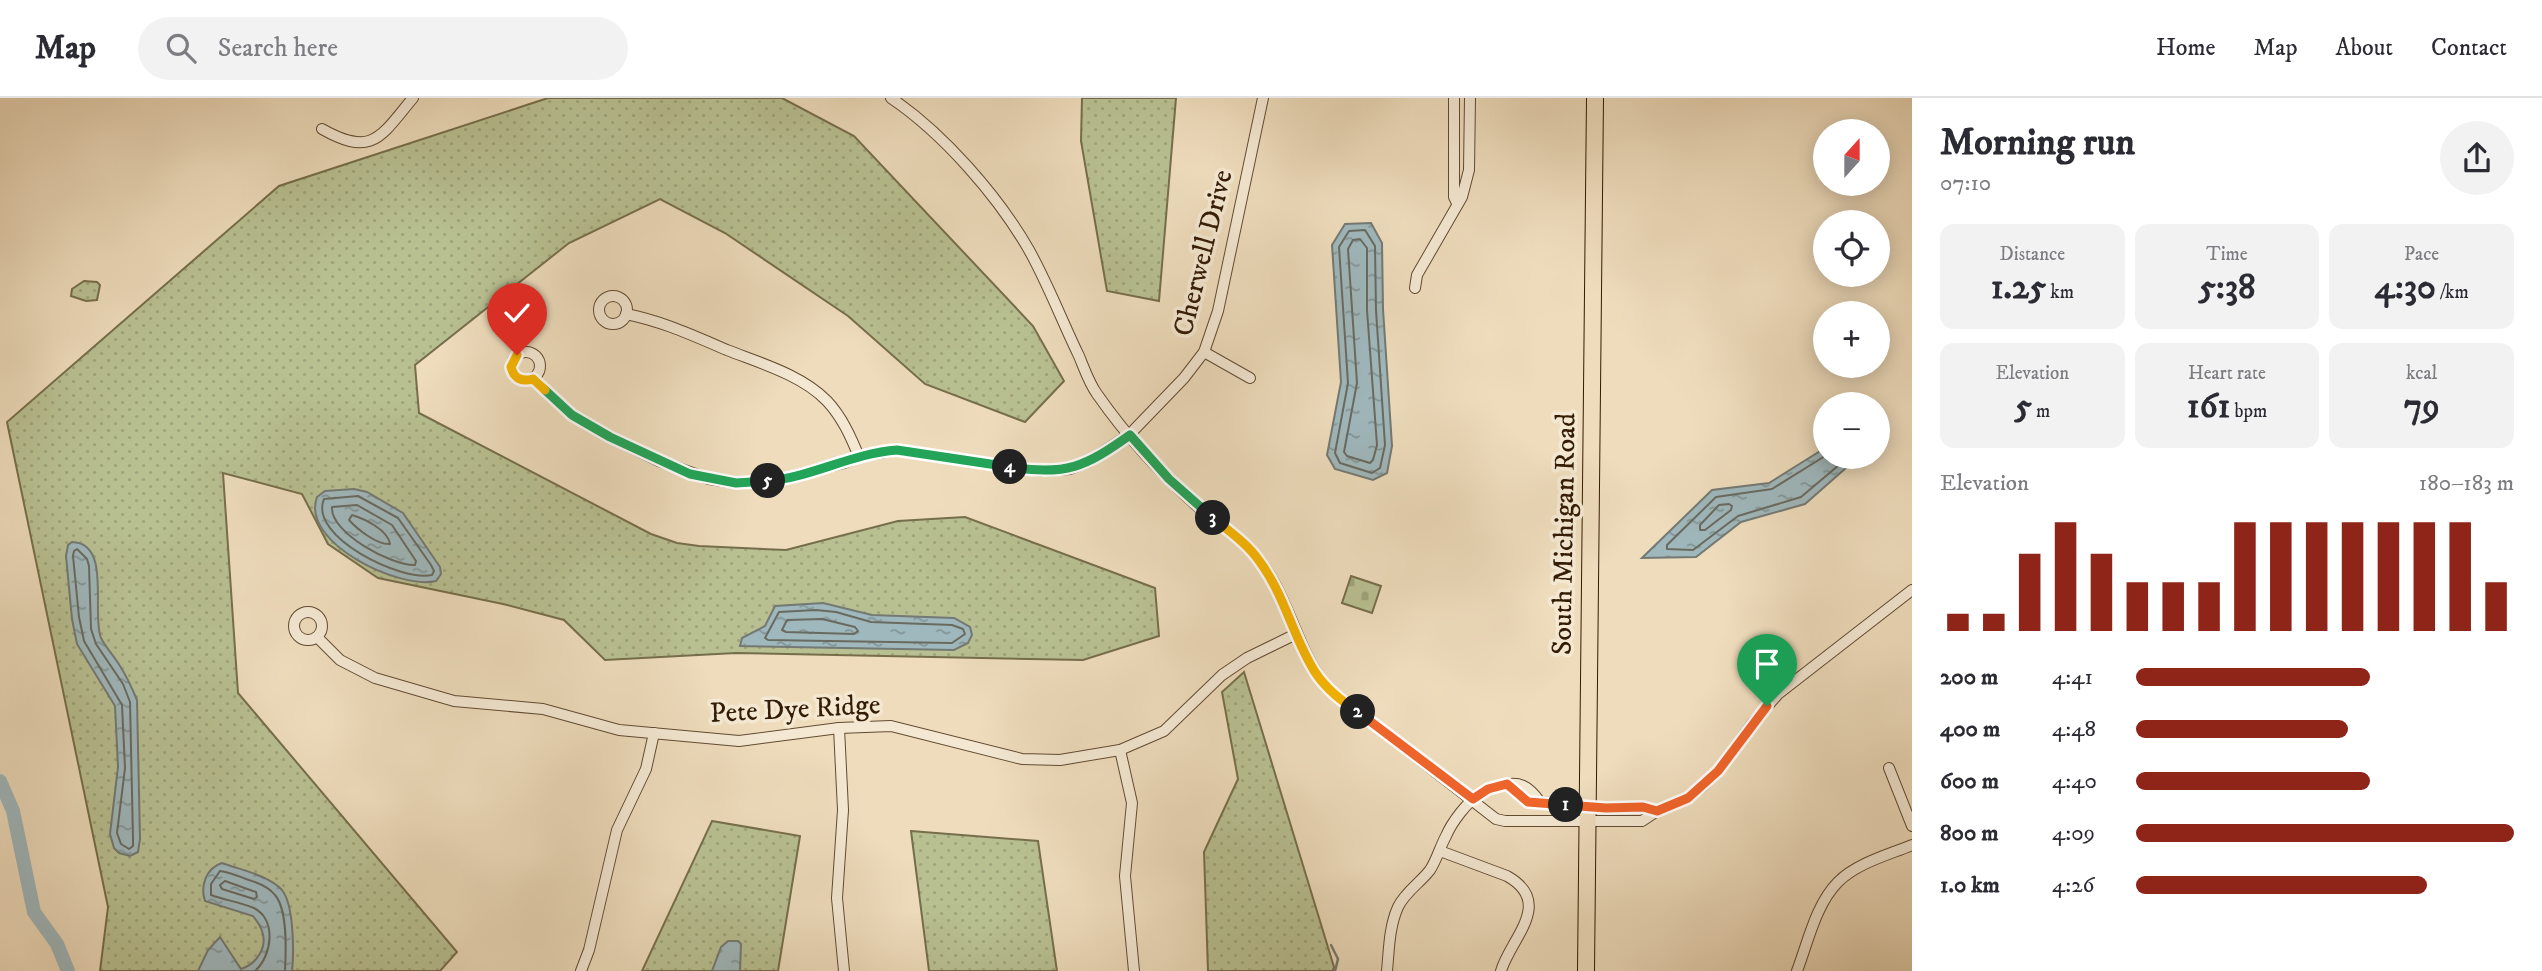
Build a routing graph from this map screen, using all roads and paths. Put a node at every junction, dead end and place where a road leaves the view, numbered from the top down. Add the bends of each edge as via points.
1 (414, 98) edge
2 (891, 98) edge
3 (1263, 98) edge
4 (1454, 98) edge
5 (1470, 98) edge
6 (1595, 98) edge
7 (1470, 116) junction
8 (1454, 117) junction
9 (322, 129) dead end
10 (1457, 204) junction
11 (1415, 288) dead end
12 (626, 314) dead end
13 (1204, 352) junction
14 (1250, 378) dead end
15 (533, 379) dead end
16 (1130, 435) junction
17 (859, 457) junction
18 (1912, 590) edge
19 (1296, 634) junction
20 (317, 637) dead end
21 (839, 727) junction
22 (654, 733) junction
23 (1120, 750) junction
24 (1889, 768) dead end
25 (1473, 799) junction
26 (1587, 813) junction
27 (1912, 826) edge
28 (1912, 845) edge
29 (1440, 851) junction
30 (580, 971) edge
31 (844, 971) edge
32 (1134, 971) edge
33 (1387, 971) edge
34 (1501, 971) edge
35 (1586, 971) edge
36 (1797, 971) edge

1 - 9 street via 385,131 369,141 347,142
2 - 16 street via 938,135 1001,210 1029,250 1096,392
3 - 13 street, Cherwell Drive via 1218,311
4 - 8 street
5 - 7 street
6 - 26 main road, South Michigan Road
7 - 8 street
7 - 10 street via 1467,184
8 - 10 street
10 - 11 street via 1417,275
12 - 17 street via 682,331 814,390 839,415
13 - 14 street
13 - 16 street, Cherwell Drive
15 - 17 street, Cherwell Drive via 572,415 610,437 709,479 736,483 777,480
16 - 17 street, Cherwell Drive via 1087,463 1055,471 897,450
16 - 19 street via 1169,479 1252,551 1286,605
18 - 26 street via 1778,694 1718,771 1688,798 1657,811 1643,807
19 - 23 street, Pete Dye Ridge via 1222,675 1164,731
19 - 25 street via 1315,672 1335,696
20 - 22 street, Pete Dye Ridge via 340,660 375,678 454,701 543,709 619,730
21 - 22 street, Pete Dye Ridge via 739,741
21 - 23 street, Pete Dye Ridge via 891,726 1023,759 1060,760
21 - 31 street via 843,827 837,898
22 - 30 street via 646,769 617,830
23 - 32 street via 1132,803 1125,876
24 - 27 street
25 - 26 street via 1487,814 1505,821
25 - 26 street via 1488,789 1519,783 1540,802
25 - 29 street via 1447,833
26 - 35 main road, South Michigan Road
28 - 36 street via 1855,869 1839,881 1825,899
29 - 33 street via 1398,908
29 - 34 street via 1507,876 1523,889 1527,919

